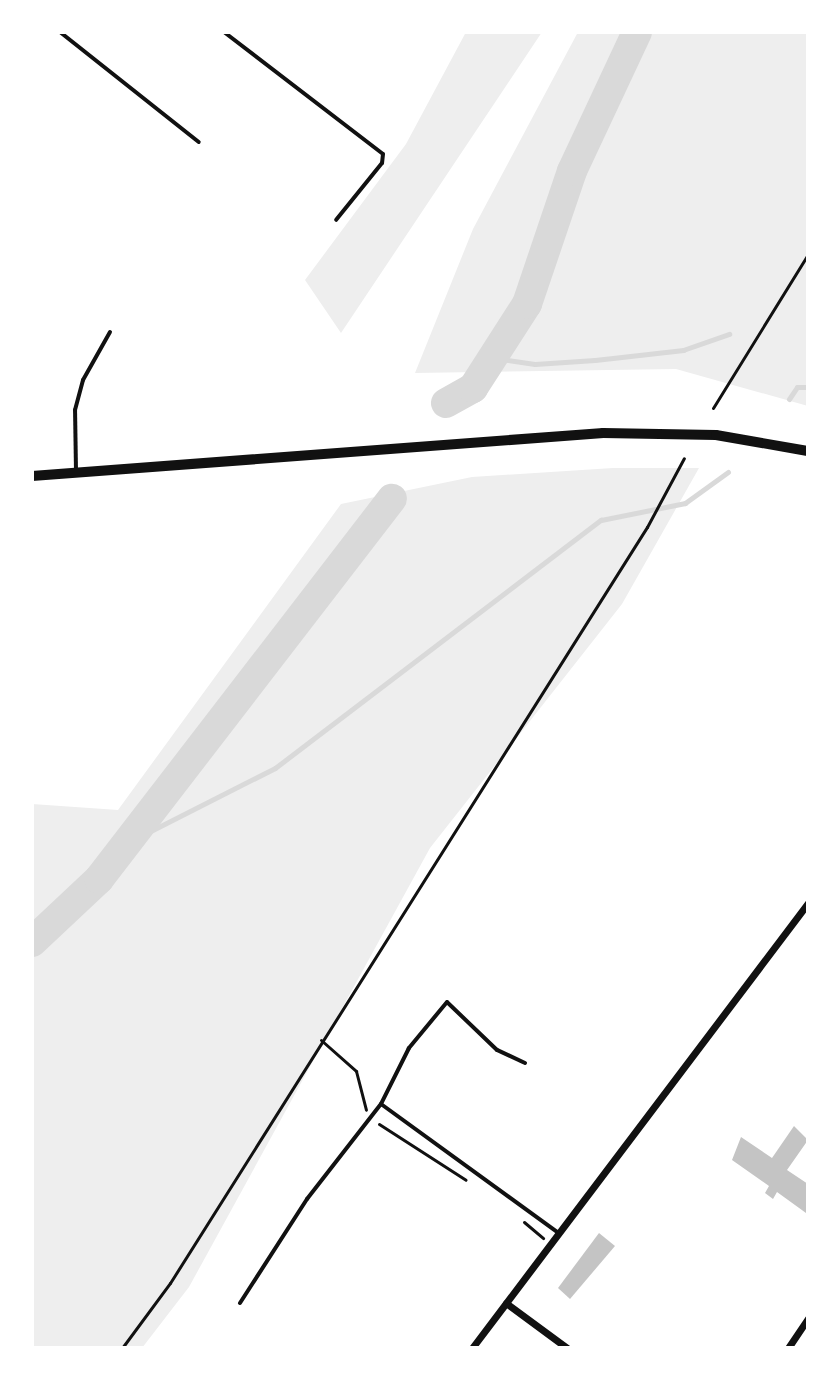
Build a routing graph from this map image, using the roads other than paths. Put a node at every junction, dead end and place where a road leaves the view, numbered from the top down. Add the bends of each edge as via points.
1 (60, 32) edge
2 (224, 32) edge
3 (199, 142) dead end
4 (336, 220) dead end
5 (110, 332) dead end
6 (808, 451) edge
7 (76, 473) junction
8 (32, 476) edge
9 (808, 903) edge
10 (525, 1063) dead end
11 (381, 1104) junction
12 (557, 1232) junction
13 (240, 1303) dead end
14 (506, 1303) junction
15 (808, 1318) edge
16 (472, 1348) edge
17 (567, 1348) edge
18 (788, 1348) edge

1 - 3 lane
2 - 4 lane via 383,154 382,163
5 - 7 lane via 83,380 75,410
6 - 7 main road via 716,435 603,433
7 - 8 main road
9 - 12 street
10 - 11 lane via 497,1050 447,1002 409,1048
11 - 12 lane
11 - 13 lane via 307,1199
12 - 14 street
14 - 16 street
14 - 17 street
15 - 18 street

